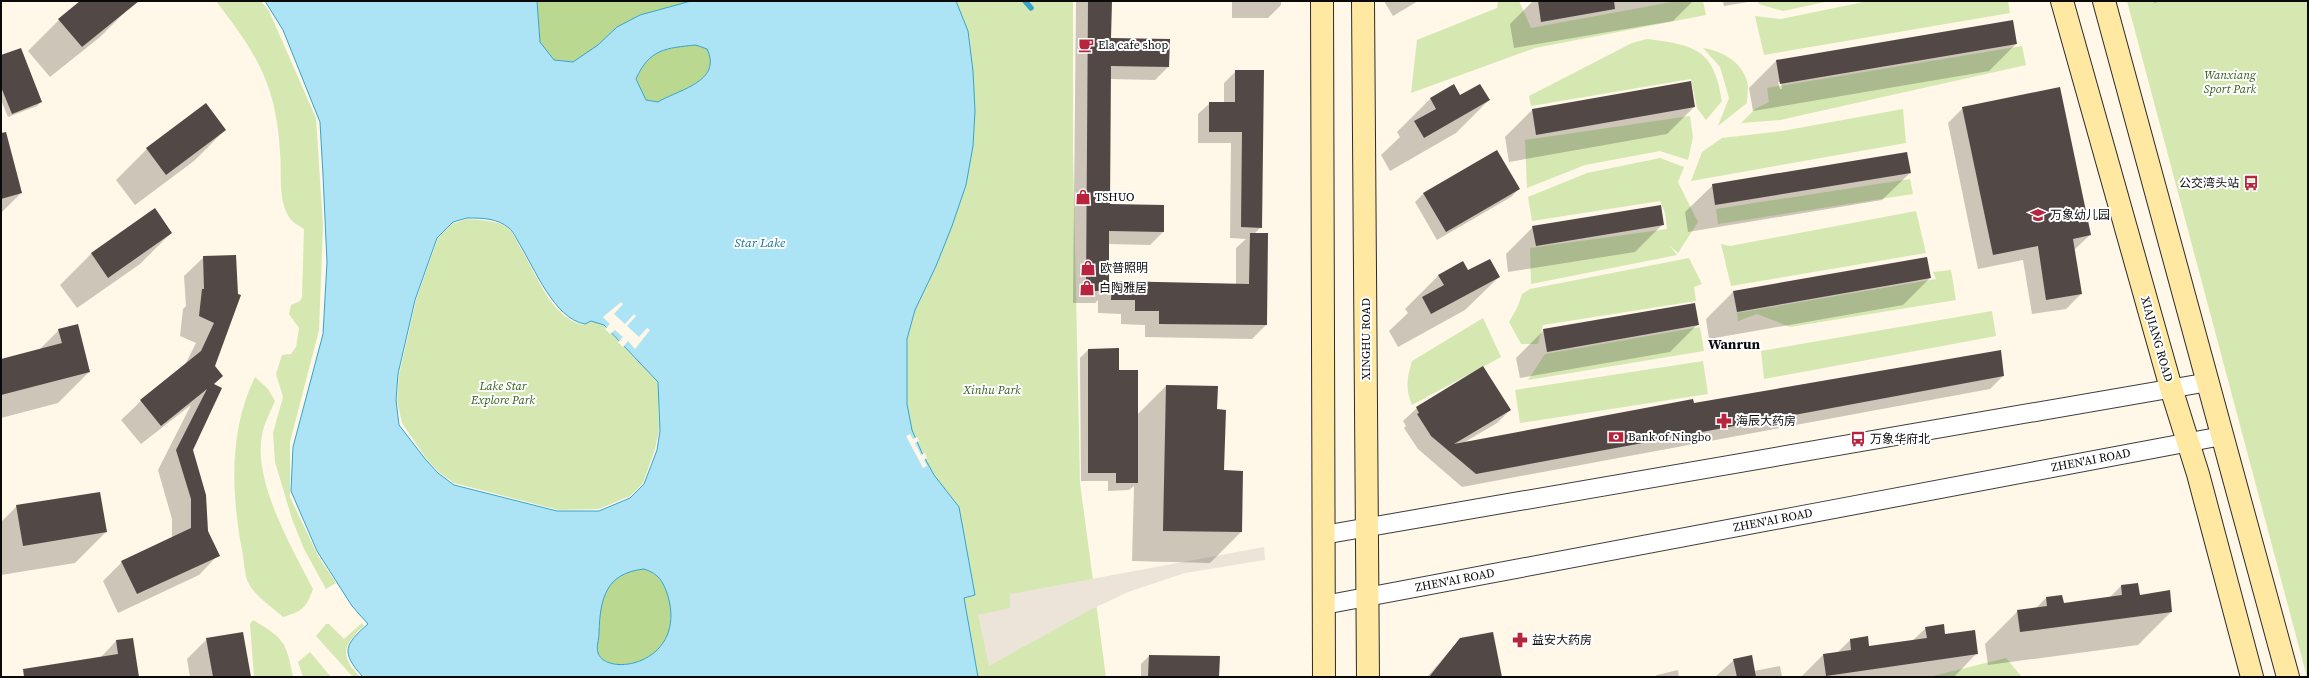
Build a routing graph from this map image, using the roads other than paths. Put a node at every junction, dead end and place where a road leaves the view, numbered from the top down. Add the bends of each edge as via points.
1 (1322, 1) edge
2 (1364, 1) edge
3 (2062, 1) edge
4 (2104, 1) edge
5 (2209, 382) junction
6 (2171, 388) junction
7 (2222, 436) junction
8 (2188, 442) junction
9 (1366, 528) junction
10 (1323, 535) junction
11 (1367, 597) junction
12 (1324, 605) junction
13 (1324, 677) edge
14 (1368, 677) edge
15 (2252, 677) edge
16 (2288, 677) edge

1 - 10 main road
2 - 9 main road, XINGHU ROAD
3 - 6 main road, XIAJIANG ROAD
4 - 5 main road
5 - 6 street
5 - 7 main road
6 - 8 main road, XIAJIANG ROAD
6 - 9 street
7 - 8 street, ZHEN'AI ROAD
7 - 16 main road
8 - 11 street, ZHEN'AI ROAD
8 - 15 main road, XIAJIANG ROAD
9 - 10 street
9 - 11 main road, XINGHU ROAD
10 - 12 main road
11 - 12 street, ZHEN'AI ROAD
11 - 14 main road, XINGHU ROAD
12 - 13 main road

